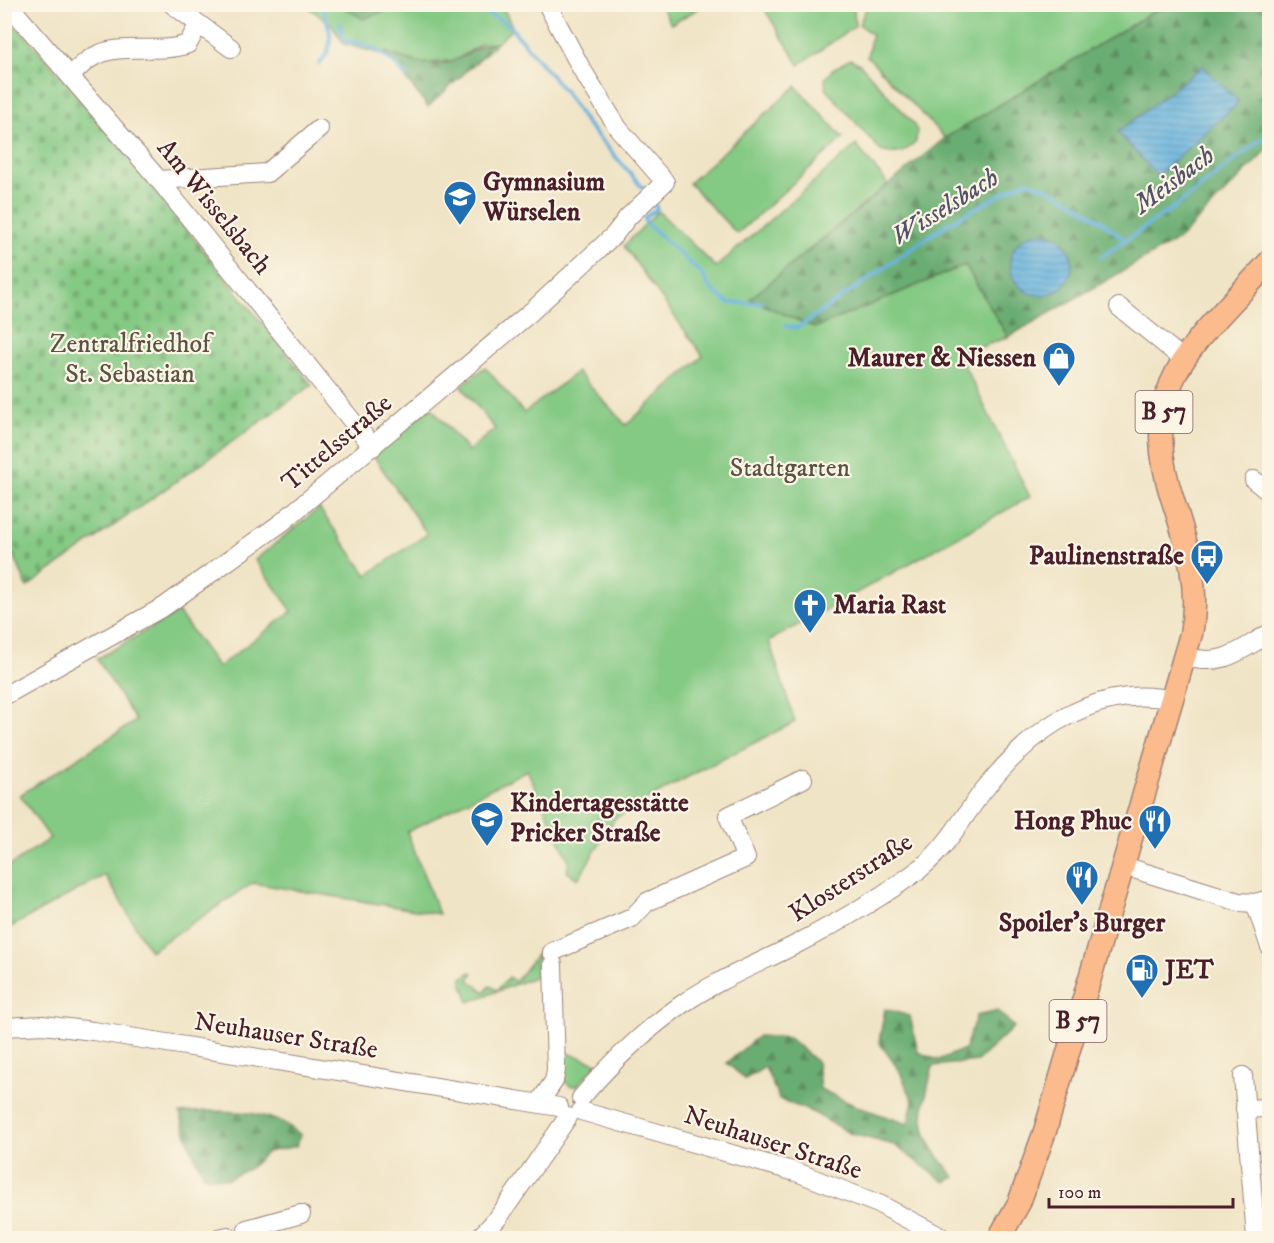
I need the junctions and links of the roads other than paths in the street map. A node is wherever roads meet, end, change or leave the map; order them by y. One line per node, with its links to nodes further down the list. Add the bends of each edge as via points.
1 (8, 4): 6 (street, Am Wisselsbach)
2 (172, 4): 4 (street)
3 (547, 4): 12 (street, Tittelsstraße, via 618,128 665,182 574,273)
4 (198, 24): 5 (street); 6 (street, via 188,44 176,48 110,50 93,57)
5 (231, 48)
6 (71, 75): 8 (street, Am Wisselsbach)
7 (320, 129): 8 (street, via 267,173)
8 (159, 180): 12 (street, Am Wisselsbach)
9 (1269, 261): 11 (main road, B 57)
10 (1119, 307): 11 (street)
11 (1183, 359): 16 (main road, B 57, via 1170,383 1161,456 1189,549 1194,590 1193,625)
12 (373, 447): 17 (street, Tittelsstraße, via 238,556 165,606)
13 (1254, 480): 14 (street)
14 (1269, 493)
15 (1269, 633): 16 (street, via 1220,660)
16 (1186, 657): 18 (main road, B 57)
17 (4, 696)
18 (1173, 700): 20 (main road, B 57); 25 (street, Klosterstraße, via 1129,695 1058,721 1037,734 983,791 942,848 921,867 863,906 681,1005)
19 (803, 779): 25 (street, via 728,816 746,858 647,902 632,918 552,958)
20 (1124, 866): 21 (street, via 1239,902); 32 (main road, B 57, via 1042,1142 1019,1203)
21 (1262, 901): 22 (street)
22 (1269, 947)
23 (4, 1027): 25 (street, Neuhauser Straße, via 43,1025 97,1032 539,1102)
24 (1243, 1076): 27 (street)
25 (568, 1102): 30 (street, Klosterstraße, via 498,1218); 31 (street, Neuhauser Straße, via 799,1173 881,1205)
26 (1265, 1108): 27 (street)
27 (1245, 1110): 33 (street)
28 (301, 1214): 29 (street)
29 (247, 1230)
30 (479, 1239)
31 (943, 1239)
32 (999, 1239)
33 (1256, 1239)

